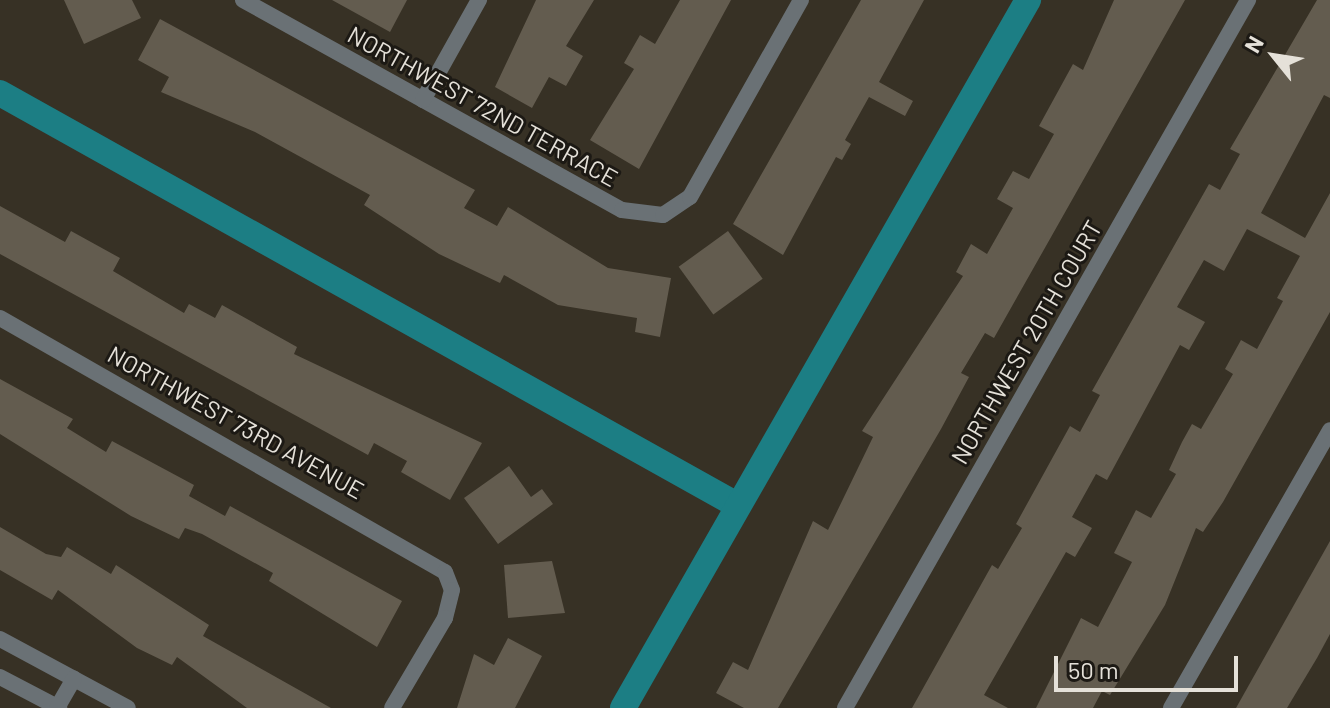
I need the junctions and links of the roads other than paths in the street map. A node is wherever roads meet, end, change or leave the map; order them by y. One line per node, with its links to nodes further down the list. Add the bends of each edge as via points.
1 (243, 0): 5 (street, NORTHWEST 72ND TERRACE)
2 (479, 0): 5 (street)
3 (801, 0): 5 (street, NORTHWEST 72ND TERRACE, via 690,197 663,215 622,210)
4 (1248, 0): 14 (street, NORTHWEST 20TH COURT)
5 (423, 100)
6 (0, 318): 13 (street, NORTHWEST 73RD AVENUE, via 445,572 452,590 445,618)
7 (1330, 430): 15 (street)
8 (0, 639): 10 (street)
9 (0, 677): 11 (street)
10 (74, 678): 11 (street); 12 (street)
11 (58, 708)
12 (128, 708)
13 (392, 708)
14 (845, 708)
15 (1171, 708)

